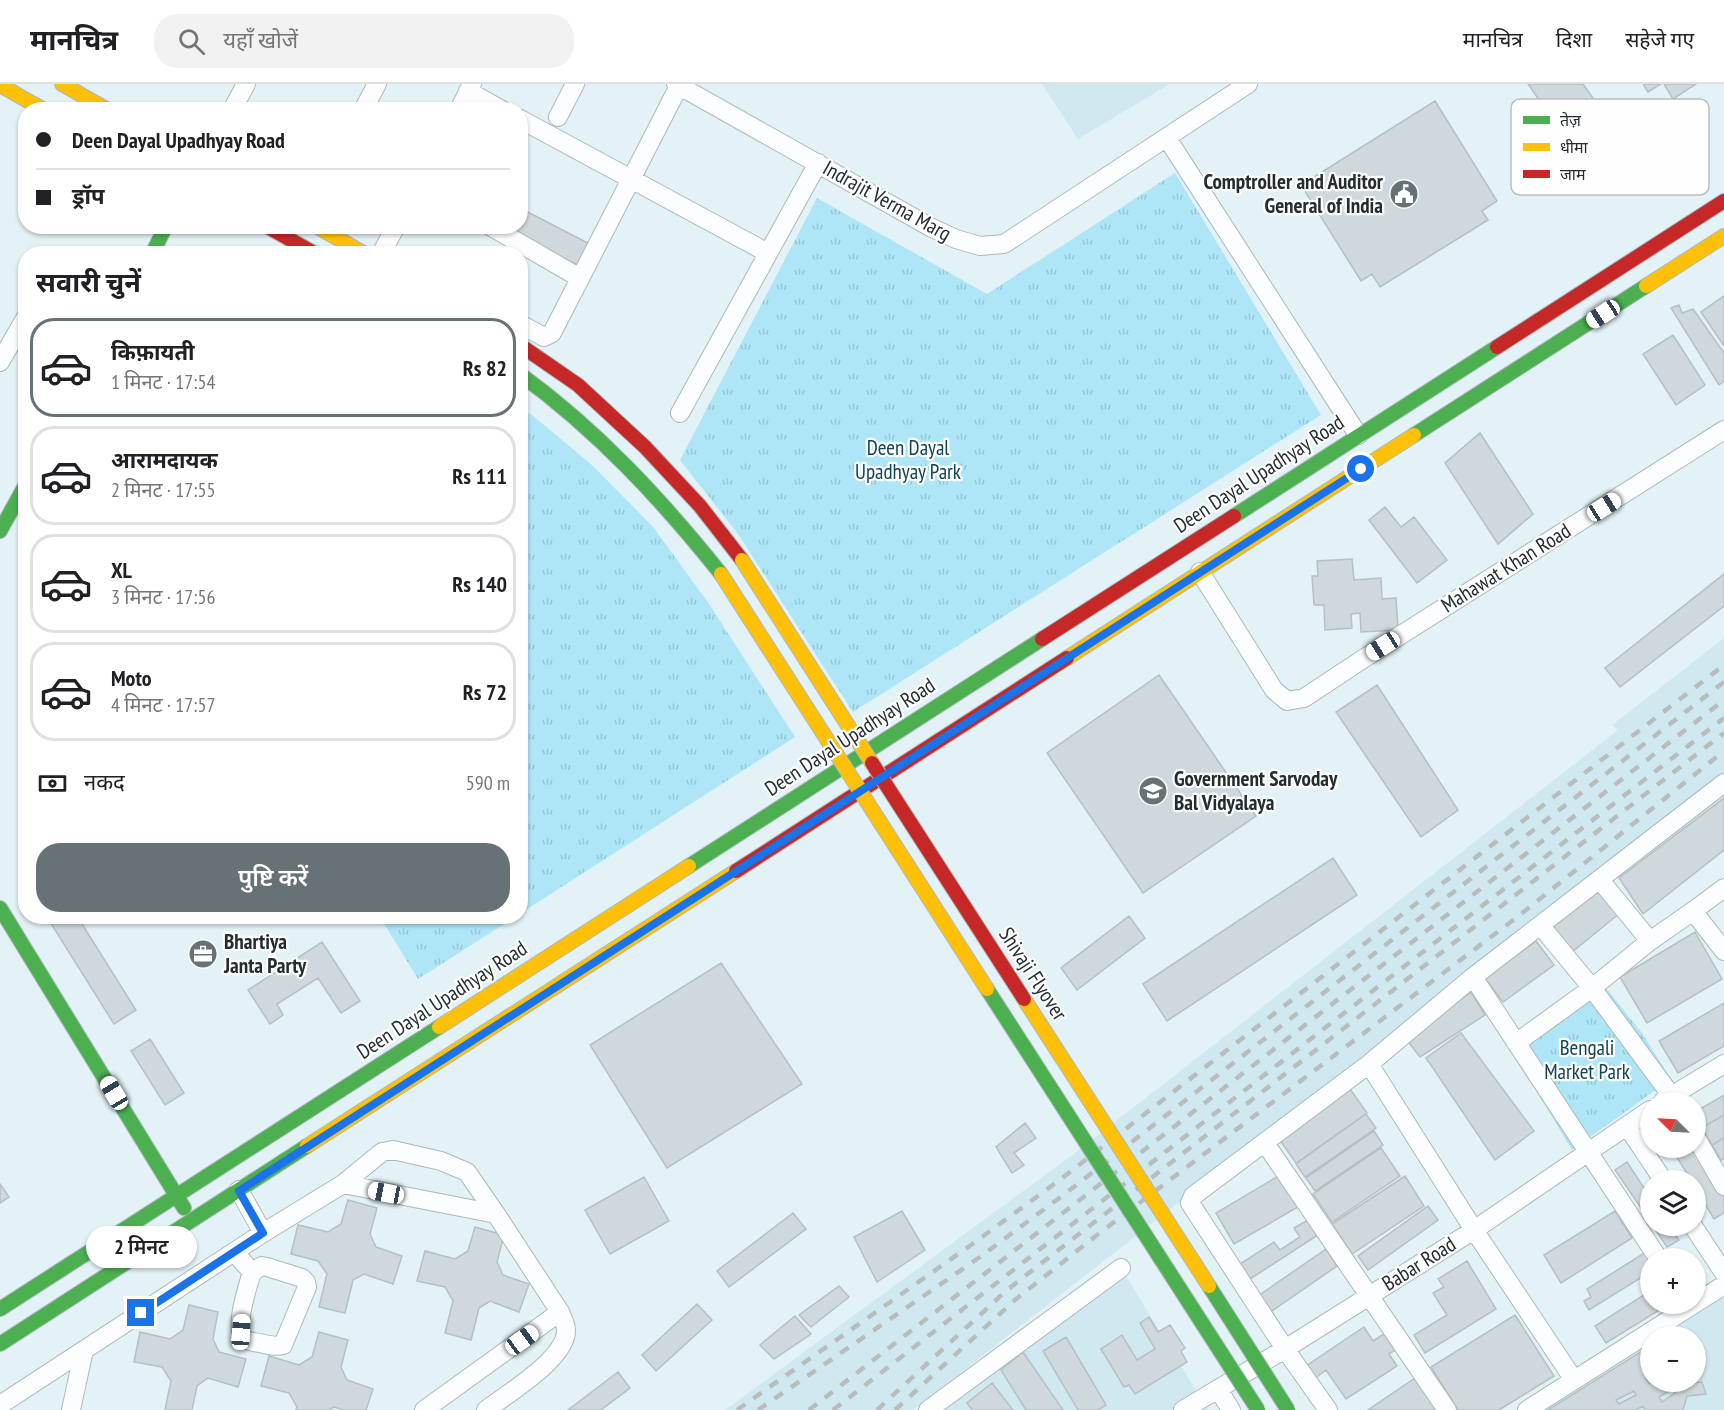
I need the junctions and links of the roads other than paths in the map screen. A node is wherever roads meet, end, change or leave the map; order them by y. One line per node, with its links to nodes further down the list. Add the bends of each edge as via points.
1 (62, 84): 10 (main road)
2 (246, 84): 11 (street)
3 (377, 84): 12 (street)
4 (575, 84): 15 (street)
5 (678, 84): 18 (street, Indrajit Verma Marg); 19 (street)
6 (1248, 84): 17 (street, Indrajit Verma Marg)
7 (0, 85): 9 (main road)
8 (470, 88): 13 (street); 14 (street)
9 (30, 102)
10 (94, 102)
11 (236, 102)
12 (367, 102)
13 (463, 102)
14 (490, 102)
15 (558, 117)
16 (528, 123): 19 (street)
17 (1167, 138): 18 (street, Indrajit Verma Marg, via 1004,244 980,246 932,228); 38 (street)
18 (818, 163): 29 (street)
19 (632, 178): 29 (street); 30 (street)
20 (1724, 201): 38 (main road, Deen Dayal Upadhyay Road)
21 (280, 234): 25 (main road)
22 (330, 234): 26 (main road)
23 (504, 234): 27 (street)
24 (1724, 237): 41 (main road)
25 (302, 246)
26 (351, 246)
27 (525, 246)
28 (528, 248): 30 (street)
29 (768, 253): 36 (street)
30 (580, 278): 31 (street, via 548,336)
31 (528, 329)
32 (18, 331): 34 (street)
33 (528, 351): 96 (main road, Shivaji Flyover, bridge, via 578,385 645,447 700,506 742,560)
34 (0, 362)
35 (528, 379): 95 (main road, bridge, via 557,399 624,461 679,519 721,574)
36 (680, 413)
37 (1724, 430): 41 (street, Mahawat Khan Road, via 1304,698 1287,701 1274,690)
38 (1358, 435): 66 (main road, Deen Dayal Upadhyay Road)
39 (18, 498): 40 (main road)
40 (0, 531)
41 (1200, 573): 65 (main road)
42 (1724, 783): 43 (street)
43 (1600, 880): 47 (street); 48 (street)
44 (1724, 888): 46 (street)
45 (0, 908): 66 (main road)
46 (1693, 910): 48 (street); 49 (street)
47 (1540, 925): 50 (street); 51 (street)
48 (1650, 941): 51 (street)
49 (1724, 951)
50 (1473, 977): 52 (street); 53 (street)
51 (1592, 988): 52 (street); 55 (street)
52 (1516, 1043): 60 (street)
53 (1369, 1064): 59 (street); 69 (street)
54 (1724, 1064): 56 (street)
55 (1664, 1092)
56 (1682, 1092)
57 (1640, 1117): 58 (street, Babar Road)
58 (1627, 1126): 60 (street, Babar Road); 62 (street)
59 (1264, 1143): 79 (street); 84 (street, via 1193,1196 1190,1203)
60 (1588, 1152): 69 (street, Babar Road); 72 (street)
61 (1706, 1155): 64 (street)
62 (1656, 1170)
63 (343, 1184): 67 (street); 67 (street, via 382,1152 393,1150 441,1161 467,1172); 70 (street)
64 (1724, 1186)
65 (239, 1191): 68 (main road); 70 (street)
66 (176, 1196): 68 (main road); 80 (main road, Deen Dayal Upadhyay Road)
67 (496, 1214): 81 (street)
68 (193, 1221): 83 (main road)
69 (1474, 1230): 79 (street, Babar Road); 86 (street)
70 (263, 1233): 73 (street)
71 (1700, 1236): 76 (street)
72 (1651, 1248)
73 (234, 1252): 75 (street); 85 (street)
74 (1121, 1268): 92 (street)
75 (252, 1272): 75 (street, via 242,1306 241,1332 248,1341 283,1345 306,1282 262,1266)
76 (1724, 1273)
77 (1724, 1285): 78 (street)
78 (1706, 1295)
79 (1368, 1296): 84 (street, Babar Road); 98 (street)
80 (0, 1309)
81 (561, 1312): 90 (street); 91 (street, via 566,1330 562,1346 552,1360)
82 (1674, 1314): 86 (street)
83 (0, 1344)
84 (1285, 1349): 87 (street, Babar Road); 97 (street)
85 (84, 1350): 88 (street); 89 (street)
86 (1574, 1380): 99 (street)
87 (1218, 1389): 93 (street, Babar Road); 94 (street)
88 (0, 1405)
89 (71, 1410)
90 (424, 1410)
91 (486, 1410)
92 (928, 1410)
93 (1183, 1410)
94 (1231, 1410)
95 (1258, 1410)
96 (1288, 1410)
97 (1328, 1410)
98 (1447, 1410)
99 (1527, 1410)

